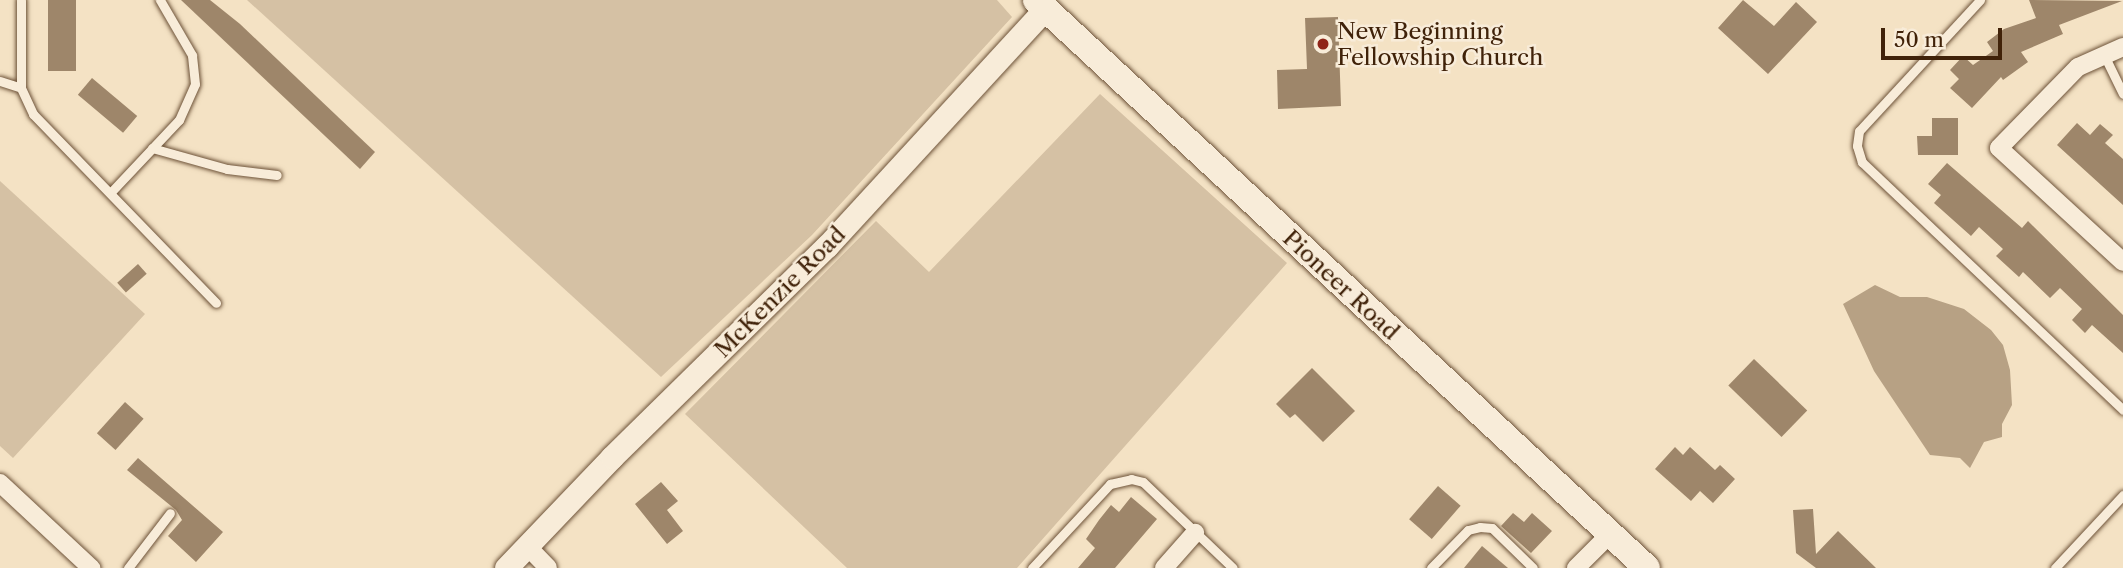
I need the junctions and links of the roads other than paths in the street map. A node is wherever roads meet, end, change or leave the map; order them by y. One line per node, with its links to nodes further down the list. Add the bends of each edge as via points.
1 (21, 0): 8 (lane)
2 (160, 0): 10 (lane, via 192,55 195,84 178,120)
3 (1980, 0): 15 (lane, via 1859,131 1862,162)
4 (1047, 2): 20 (main road, Pioneer Road); 21 (street, McKenzie Road, via 827,246)
5 (2123, 47): 6 (street)
6 (2104, 55): 9 (lane); 13 (street, via 2078,67 1998,148)
7 (0, 81): 8 (lane)
8 (20, 88): 12 (lane, via 33,114)
9 (2123, 94)
10 (152, 148): 11 (lane, via 227,169); 12 (lane)
11 (277, 175)
12 (112, 191): 14 (lane)
13 (2123, 262)
14 (216, 303)
15 (2123, 410)
16 (0, 483): 22 (street)
17 (2123, 495): 33 (lane)
18 (170, 513): 23 (lane)
19 (1195, 533): 26 (lane, via 1143,482 1131,479 1110,484); 27 (street); 28 (lane)
20 (1610, 534): 31 (street); 32 (main road, Pioneer Road)
21 (527, 546): 24 (street, McKenzie Road); 25 (street)
22 (91, 568)
23 (128, 568)
24 (506, 568)
25 (548, 568)
26 (1032, 568)
27 (1164, 568)
28 (1233, 568)
29 (1431, 568): 30 (lane, via 1468,530 1480,527 1492,528)
30 (1533, 568)
31 (1576, 568)
32 (1647, 568)
33 (2055, 568)

